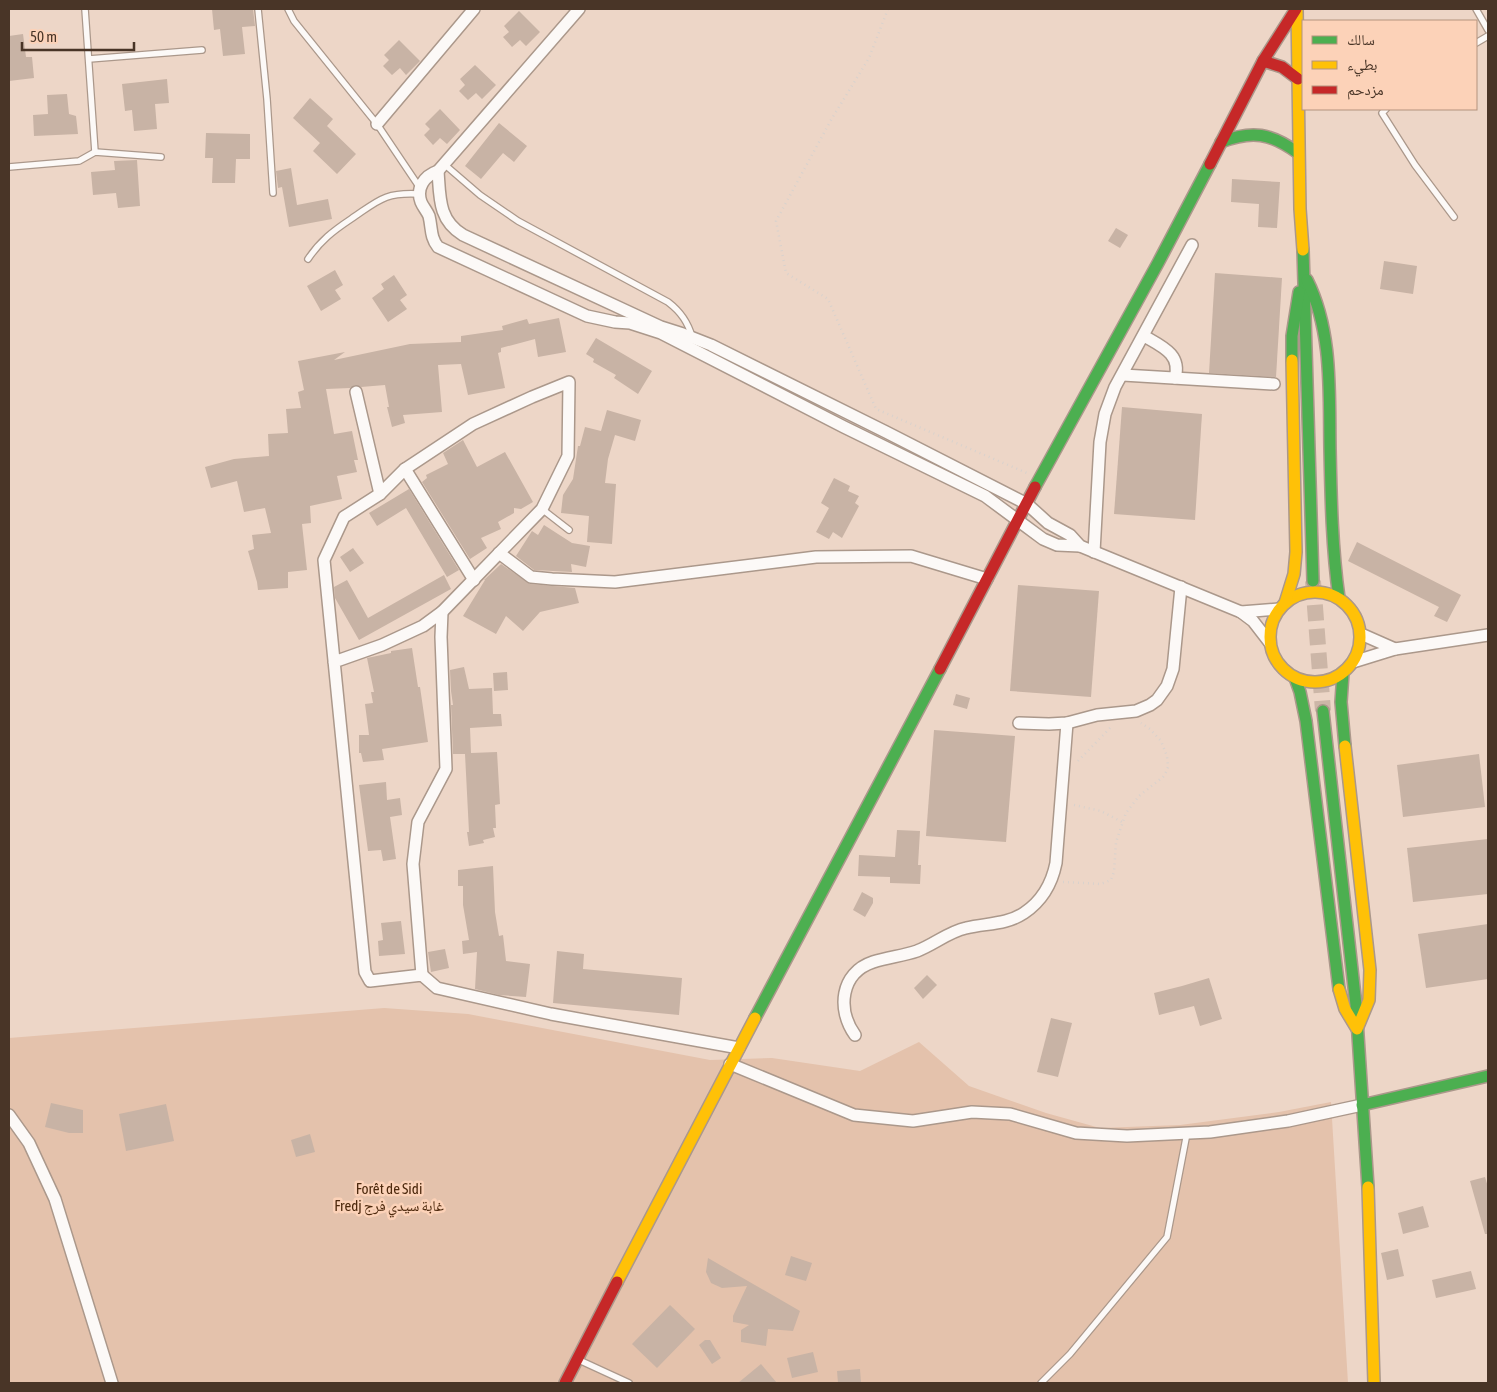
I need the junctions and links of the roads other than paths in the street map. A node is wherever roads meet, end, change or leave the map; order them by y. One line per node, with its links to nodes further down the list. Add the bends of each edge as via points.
1 (86, 9): 12 (lane)
2 (258, 9): 24 (lane)
3 (288, 9): 16 (lane, via 294,22)
4 (474, 9): 16 (street)
5 (579, 9): 22 (street)
6 (1296, 9): 13 (main road); 14 (main road)
7 (1476, 9): 8 (lane)
8 (1488, 30)
9 (1488, 36): 10 (lane)
10 (1477, 42)
11 (202, 50): 12 (lane)
12 (89, 59): 18 (lane)
13 (1263, 61): 14 (main road, via 1282,66); 17 (main road)
14 (1298, 79): 19 (main road)
15 (1385, 110): 25 (lane, via 1382,113 1415,165)
16 (377, 124): 23 (lane)
17 (1221, 142): 19 (main road, via 1244,134 1262,135 1279,140); 41 (main road)
18 (95, 152): 20 (lane); 21 (lane, via 79,161)
19 (1298, 153): 28 (main road)
20 (161, 157)
21 (9, 167)
22 (441, 168): 23 (street, via 427,177); 30 (lane, via 518,221 668,302 683,315); 30 (street, via 442,210 456,231 656,325)
23 (420, 191): 27 (lane, via 372,203 328,235); 36 (street, via 438,247 588,316 630,323 661,333)
24 (272, 193)
25 (1454, 217)
26 (1192, 245): 29 (street)
27 (308, 260)
28 (1305, 276): 50 (main road); 52 (main road, via 1318,302 1324,326 1334,558); 53 (main road, via 1297,299 1293,330 1296,558 1294,574)
29 (1144, 336): 31 (street); 32 (street, via 1171,353 1177,367)
30 (692, 337): 35 (street)
31 (1123, 375): 32 (street); 46 (street, via 1110,400 1102,428)
32 (1175, 378): 33 (street)
33 (1274, 384)
34 (356, 392): 40 (street)
35 (852, 415): 36 (street); 37 (street)
36 (844, 427): 38 (street)
37 (886, 432): 38 (street); 41 (street)
38 (879, 445): 43 (street, via 985,496)
39 (406, 469): 40 (street); 42 (street, via 473,424 569,382 568,456); 49 (street)
40 (380, 494): 60 (street, via 344,517 324,560)
41 (1027, 504): 43 (main road); 45 (street)
42 (542, 509): 44 (lane); 47 (street)
43 (1018, 521): 45 (street, via 1050,543); 48 (main road)
44 (568, 530)
45 (1080, 546): 46 (street)
46 (1094, 552): 51 (street)
47 (499, 553): 48 (street, via 532,577 561,580 615,582 816,556 911,556); 49 (street)
48 (987, 579): 70 (main road)
49 (474, 580): 54 (street)
50 (1312, 581)
51 (1181, 587): 55 (street); 66 (street, via 1173,669 1157,700 1136,711 1097,715)
52 (1339, 598): 53 (main road, via 1326,592 1311,591 1297,595); 56 (main road, via 1358,620)
53 (1282, 606): 55 (street, via 1261,612); 58 (main road, via 1271,628)
54 (442, 612): 60 (street, via 423,626); 67 (street, via 446,770 418,822 413,864)
55 (1241, 612): 58 (street, via 1253,621)
56 (1361, 634): 59 (street); 61 (main road)
57 (1488, 635): 59 (street)
58 (1270, 643): 63 (main road, via 1283,669)
59 (1395, 650): 61 (street)
60 (334, 662): 67 (street, via 364,972 370,981)
61 (1353, 662): 62 (main road)
62 (1343, 673): 63 (main road, via 1320,682); 68 (main road, via 1341,717 1370,970 1369,1000)
63 (1295, 678): 68 (main road, via 1306,721 1338,987 1345,1010)
64 (1323, 712): 68 (main road)
65 (1019, 723): 66 (street)
66 (1067, 723): 69 (street, via 1056,863 1049,887 1031,909 1015,918 957,930 919,950 873,962 858,971 848,984 844,1001 846,1019)
67 (422, 975): 70 (street, via 437,988 513,1006)
68 (1358, 1029): 73 (main road)
69 (855, 1035)
70 (739, 1048): 71 (main road)
71 (730, 1064): 75 (street, via 854,1115 913,1121 972,1112 1010,1114 1076,1133 1127,1136); 76 (main road)
72 (1488, 1076): 73 (main road)
73 (1362, 1105): 75 (street, via 1288,1120 1210,1132); 81 (main road, via 1369,1208)
74 (9, 1115): 77 (street, via 29,1144 55,1199)
75 (1187, 1132): 80 (lane, via 1167,1237 1070,1354)
76 (577, 1359): 78 (main road); 79 (lane)
77 (112, 1383)
78 (564, 1383)
79 (629, 1383)
80 (1041, 1383)
81 (1374, 1383)

